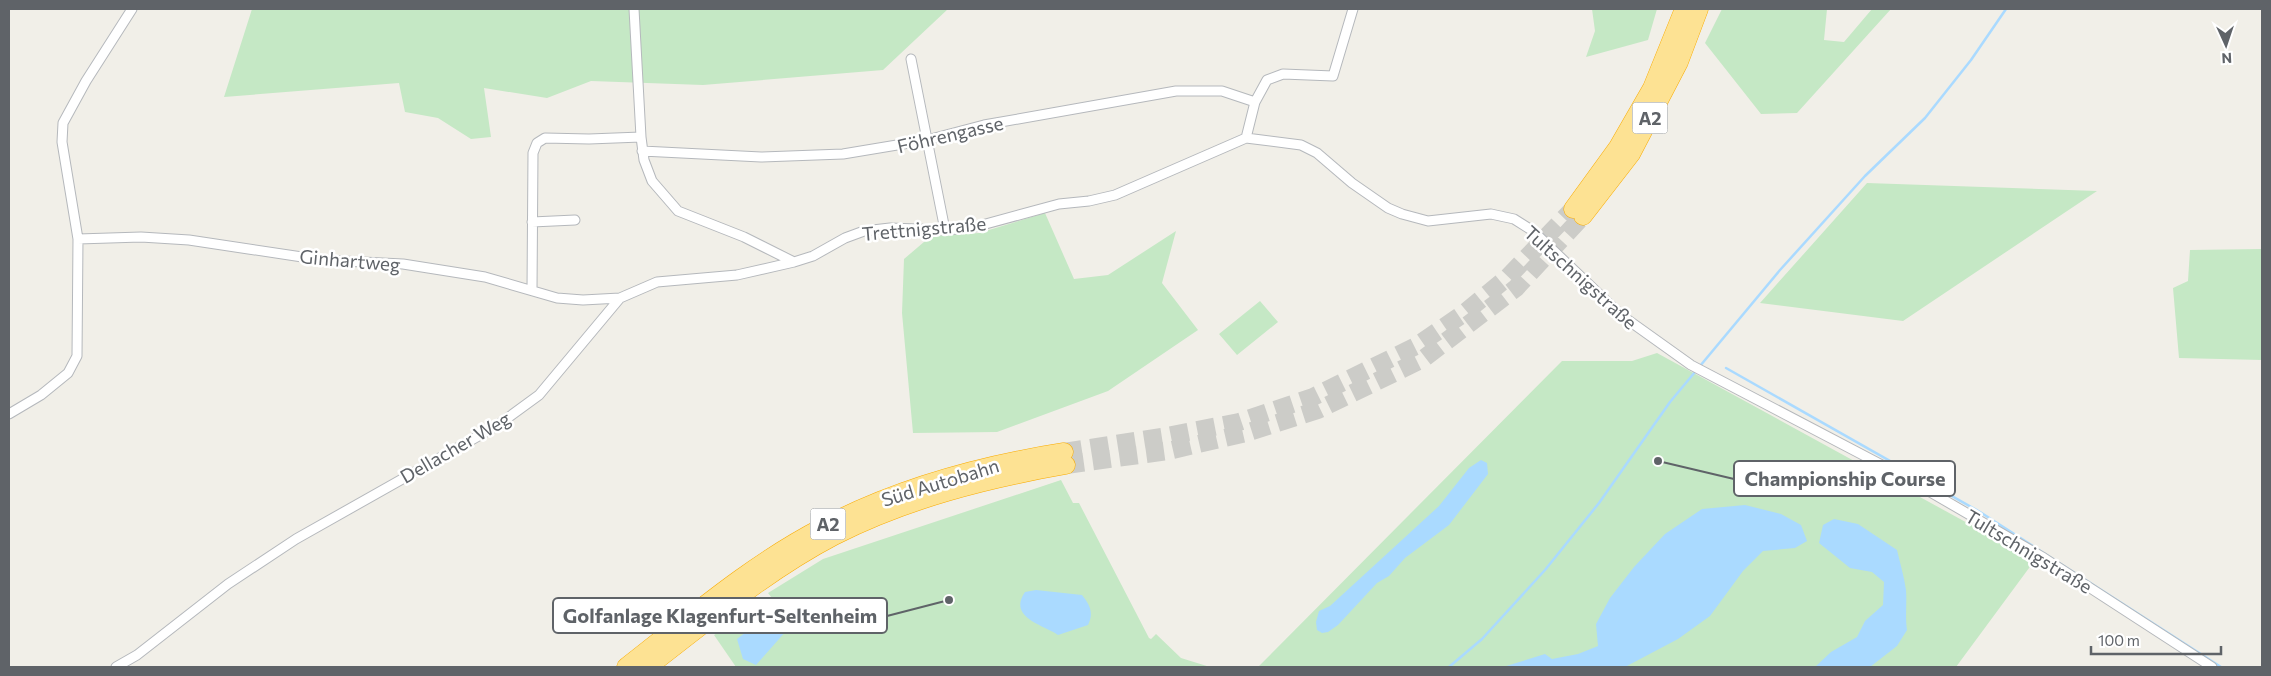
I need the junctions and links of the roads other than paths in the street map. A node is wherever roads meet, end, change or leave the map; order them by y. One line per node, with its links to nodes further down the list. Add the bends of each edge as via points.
1 (132, 9): 15 (street, via 63,123 62,142)
2 (634, 9): 8 (street)
3 (1353, 9): 7 (street, via 1333,76 1283,74 1267,80)
4 (1684, 9): 5 (highway, A2, via 1652,88 1578,213 1631,154 1679,62)
5 (1699, 9)
6 (911, 59): 10 (street)
7 (1254, 102): 9 (street); 10 (street, Föhrengasse, via 1222,91 1176,91 984,125)
8 (641, 136): 11 (street); 13 (street, via 545,138 537,143 533,153)
9 (1246, 138): 14 (street, Trettnigstraße, via 1115,195 1059,204 982,226); 23 (street, Tultschnigstraße, via 1301,145 1317,153 1352,184 1402,214 1428,221 1491,214 1514,219 1533,231 1621,315 1691,365 1901,475 2036,553)
10 (926, 140): 11 (street, Föhrengasse, via 822,156 730,157); 14 (street)
11 (642, 151): 16 (street, via 652,181 678,211 744,237)
12 (574, 220): 13 (street)
13 (532, 222): 17 (street)
14 (945, 230): 16 (street, Trettnigstraße, via 890,228 864,231)
15 (78, 239): 17 (street, Ginhartweg, via 141,237 189,240 322,260 403,264 485,276); 19 (street, via 77,356 68,373)
16 (794, 262): 18 (street, Dellacher Weg, via 737,275 657,282)
17 (532, 290): 18 (street, Ginhartweg, via 574,299)
18 (620, 298): 20 (street, Dellacher Weg, via 539,394 498,425 296,539 228,584 137,656)
19 (9, 414)
20 (116, 667)
21 (626, 667): 22 (highway, Süd Autobahn / A2, via 772,557 822,527 925,483 1007,462 1065,459 934,495 834,536 782,567)
22 (648, 667)
23 (2212, 667)

